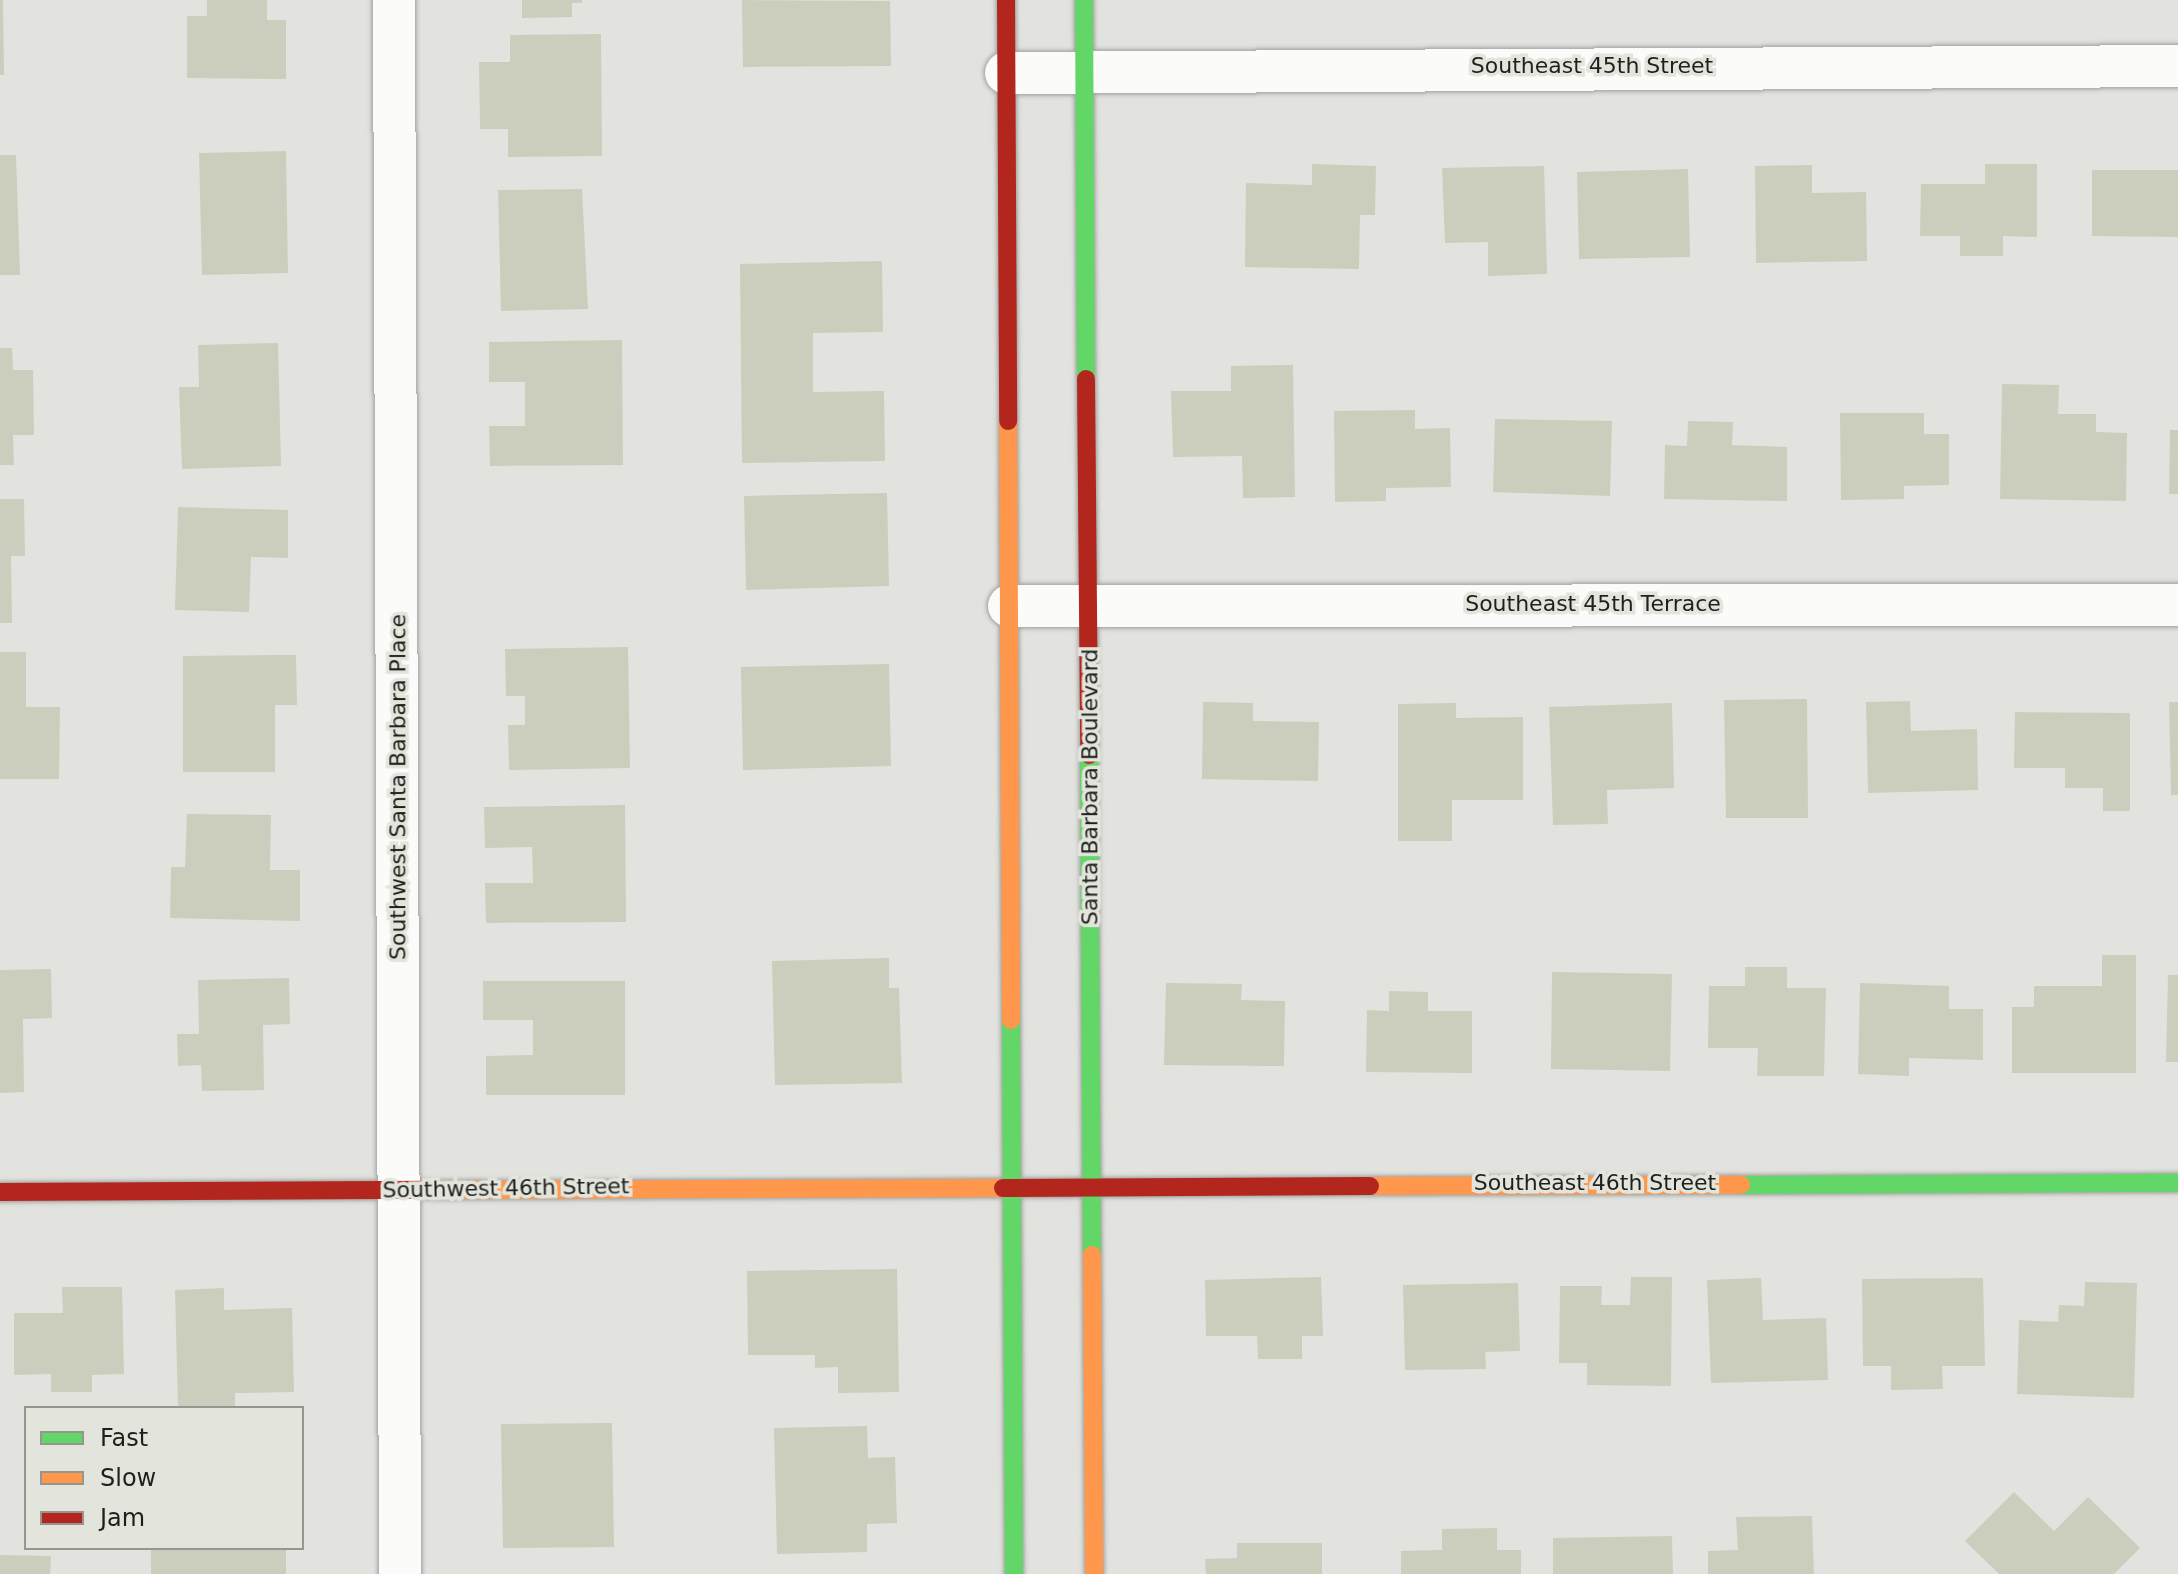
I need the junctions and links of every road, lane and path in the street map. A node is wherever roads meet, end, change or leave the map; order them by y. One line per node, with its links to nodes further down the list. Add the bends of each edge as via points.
1 (394, 0): 13 (street, Southwest Santa Barbara Place)
2 (1006, 0): 6 (main road)
3 (1084, 0): 5 (main road, Santa Barbara Boulevard)
4 (2178, 66): 5 (street, Southeast 45th Street)
5 (1085, 70): 6 (street, Southeast 45th Street); 9 (main road, Santa Barbara Boulevard)
6 (1006, 73): 8 (main road)
7 (2178, 605): 9 (street, Southeast 45th Terrace)
8 (1009, 606): 9 (street, Southeast 45th Terrace); 10 (main road)
9 (1089, 607): 12 (main road, Santa Barbara Boulevard)
10 (1012, 1183): 12 (main road, Southeast 46th Street); 13 (main road, Southwest 46th Street); 16 (main road)
11 (2178, 1183): 12 (main road, Southeast 46th Street)
12 (1092, 1184): 17 (main road, Santa Barbara Boulevard)
13 (401, 1189): 14 (main road, Southwest 46th Street); 15 (street, Southwest Santa Barbara Place)
14 (0, 1192)
15 (400, 1574)
16 (1014, 1574)
17 (1094, 1574)

